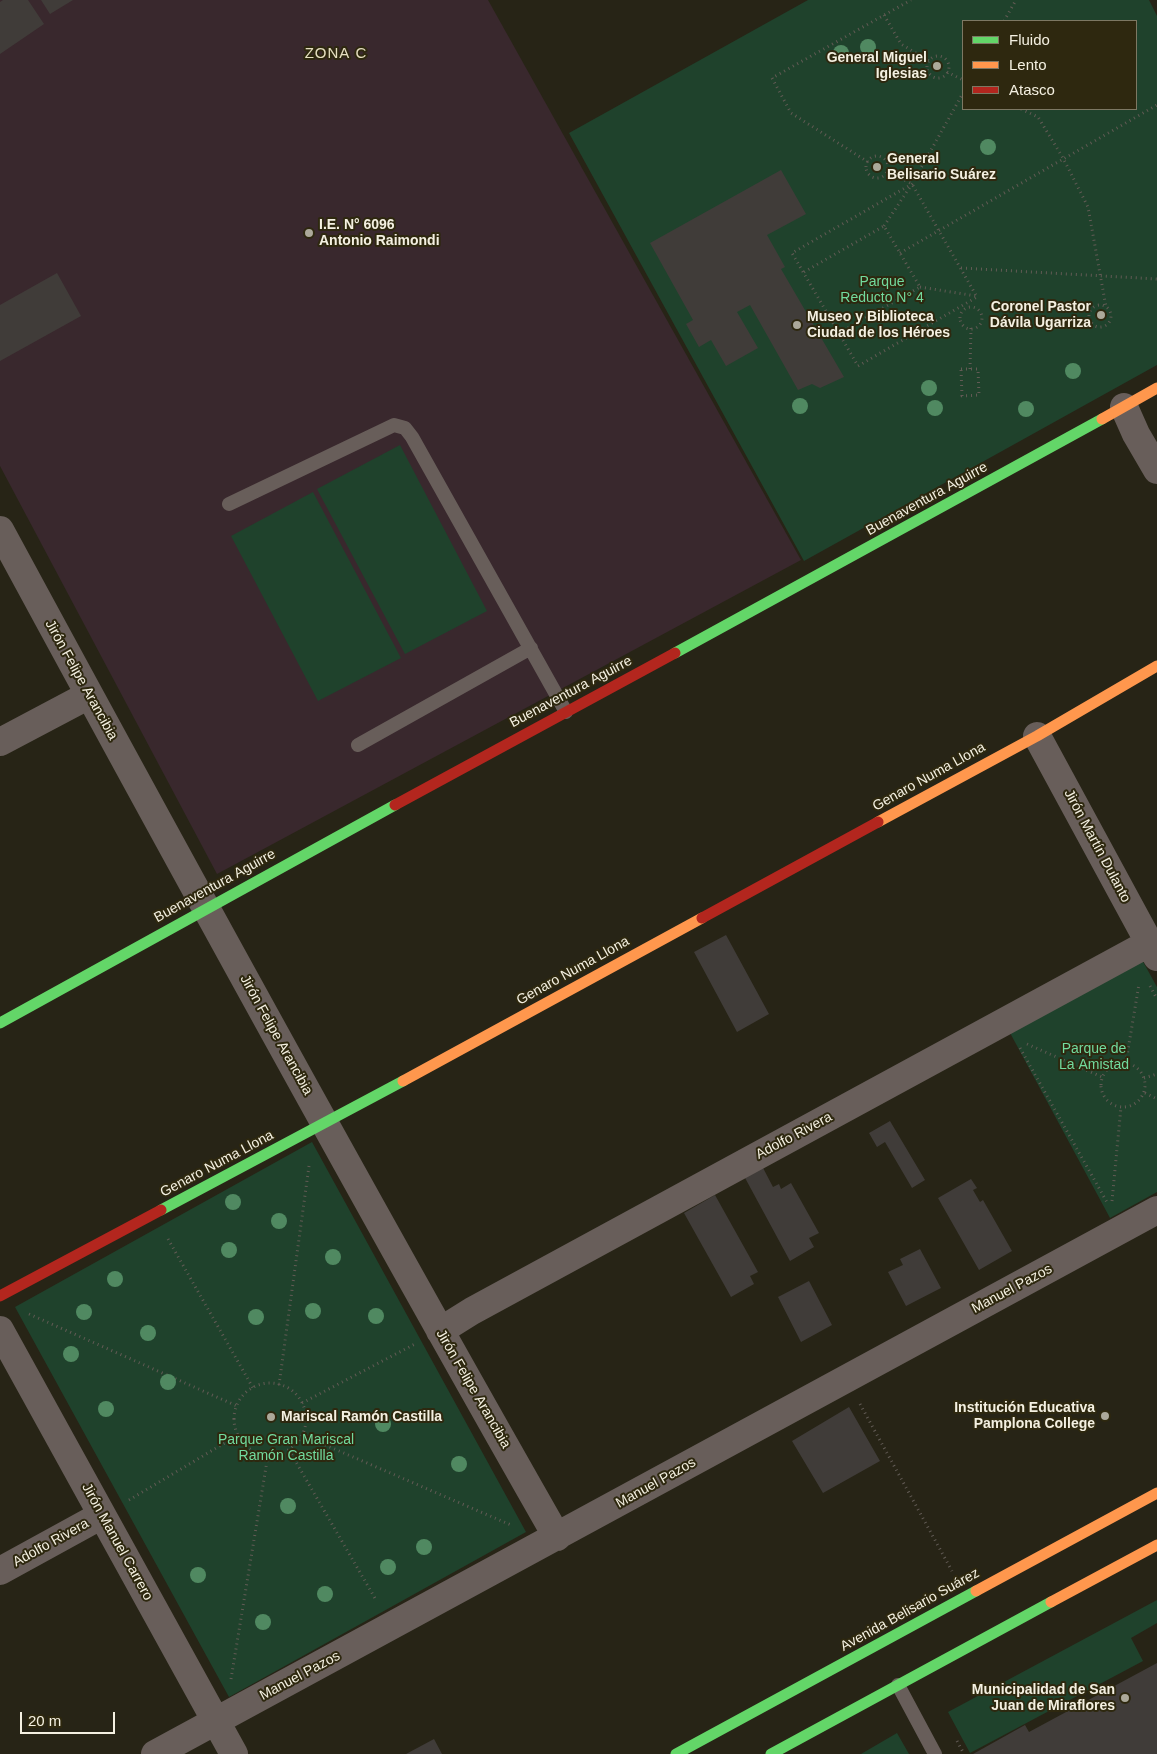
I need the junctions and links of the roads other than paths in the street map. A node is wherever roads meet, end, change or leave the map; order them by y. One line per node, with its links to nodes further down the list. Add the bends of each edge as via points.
1 (1157, 388): 2 (street, Buenaventura Aguirre)
2 (1124, 407): 3 (street); 9 (street, Buenaventura Aguirre)
3 (1157, 470)
4 (228, 504): 6 (lane, via 394,425 405,428)
5 (0, 530): 8 (street, Jirón Felipe Arancibia)
6 (531, 648): 9 (lane); 12 (lane)
7 (1157, 666): 10 (street, Genaro Numa Llona)
8 (89, 695): 11 (street); 13 (street, Jirón Felipe Arancibia)
9 (566, 712): 13 (street, Buenaventura Aguirre)
10 (1037, 736): 14 (street, Jirón Martín Dulanto); 16 (street, Genaro Numa Llona)
11 (0, 742)
12 (358, 745)
13 (205, 908): 15 (street, Buenaventura Aguirre); 16 (street, Jirón Felipe Arancibia)
14 (1149, 956): 20 (street, Adolfo Rivera, via 472,1310)
15 (0, 1023)
16 (324, 1123): 18 (street, Genaro Numa Llona); 20 (street, Jirón Felipe Arancibia)
17 (1157, 1210): 23 (street, Manuel Pazos)
18 (0, 1296)
19 (0, 1330): 22 (street, Jirón Manuel Carrero)
20 (440, 1331): 23 (street, Jirón Felipe Arancibia)
21 (1157, 1493): 30 (street, Avenida Belisario Suárez)
22 (102, 1515): 25 (street, Adolfo Rivera); 27 (street, Jirón Manuel Carrero)
23 (557, 1537): 27 (street, Manuel Pazos)
24 (1157, 1545): 26 (street)
25 (0, 1570)
26 (898, 1685): 31 (street); 32 (lane)
27 (216, 1721): 28 (street, Manuel Pazos); 29 (street, Jirón Manuel Carrero)
28 (155, 1754)
29 (234, 1754)
30 (676, 1754)
31 (771, 1754)
32 (935, 1754)

